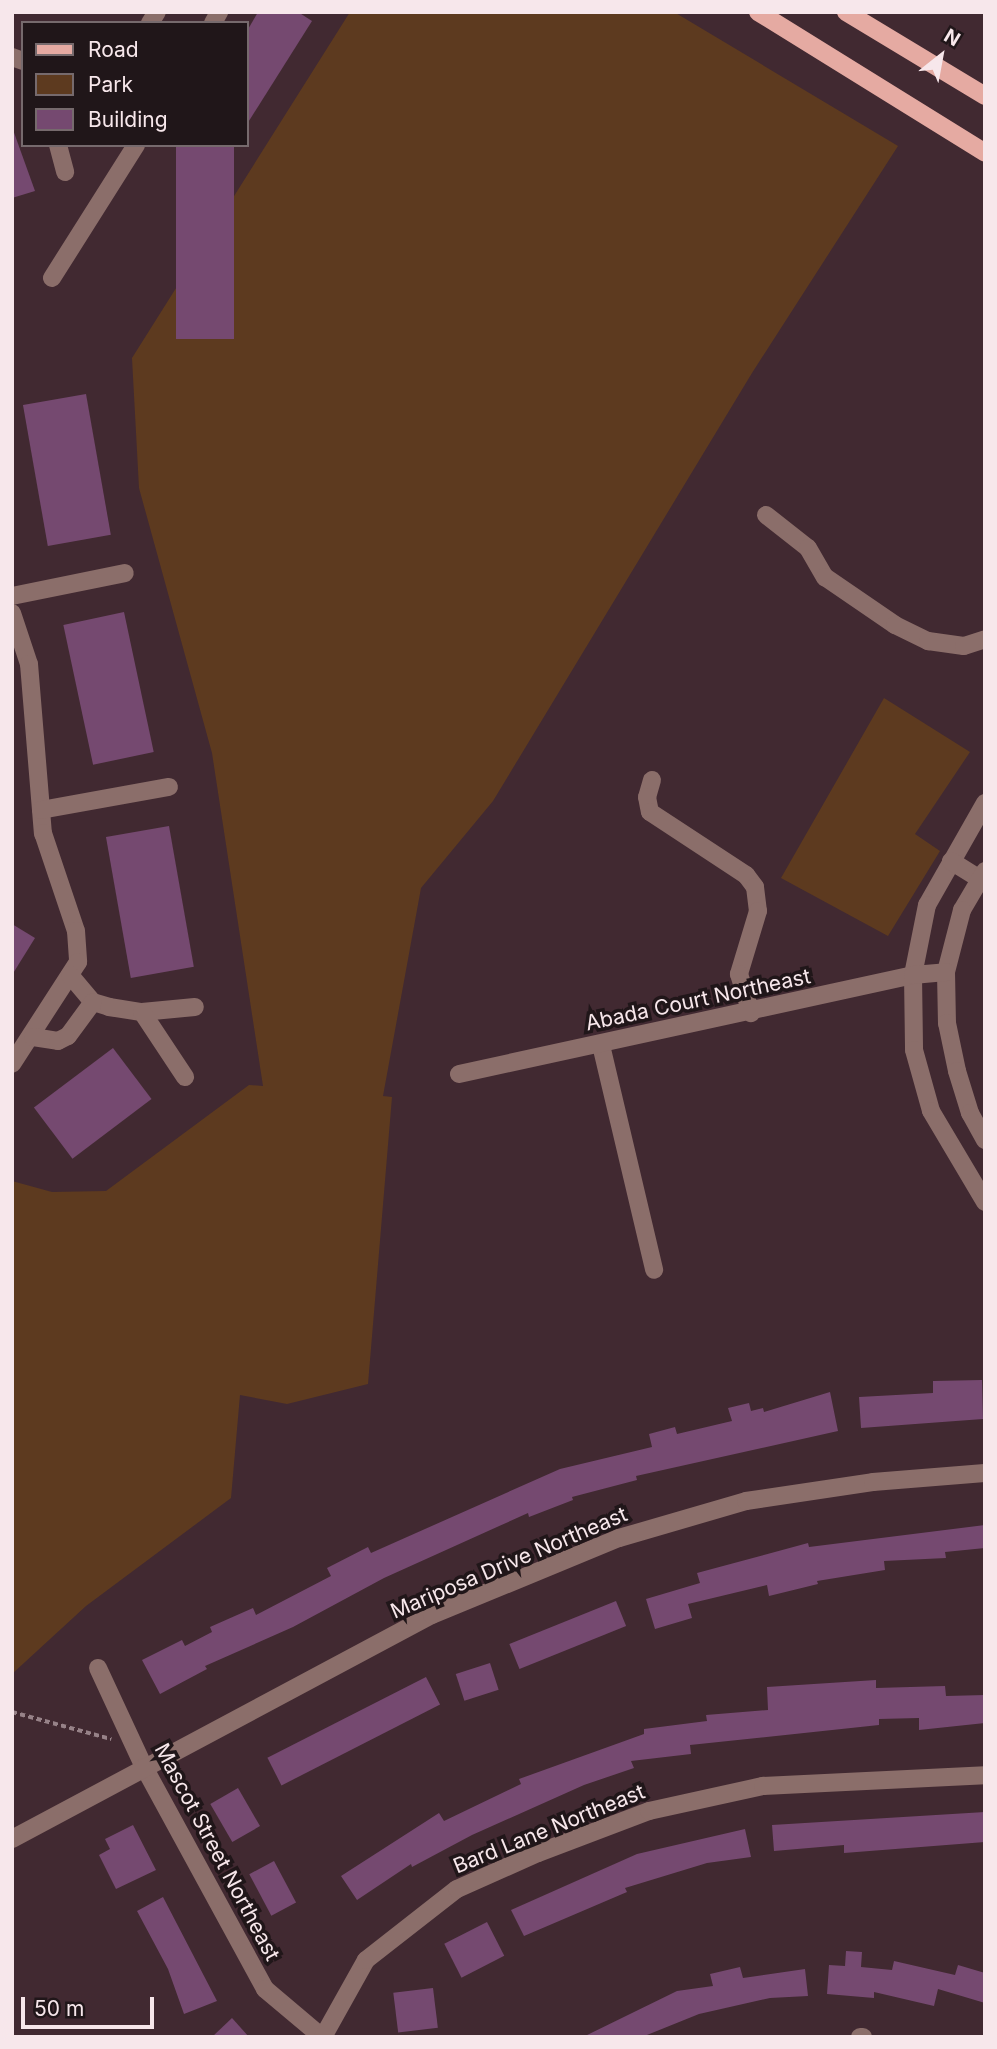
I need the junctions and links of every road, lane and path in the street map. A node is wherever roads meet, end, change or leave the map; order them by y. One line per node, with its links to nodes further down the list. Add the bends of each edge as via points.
1 (758, 12): 6 (main road)
2 (846, 12): 3 (main road)
3 (984, 95)
4 (59, 147): 7 (street)
5 (135, 147): 8 (street)
6 (985, 153)
7 (65, 172)
8 (52, 278)
9 (766, 515): 13 (street, via 808,548 825,577 895,625 928,641 964,646)
10 (125, 573): 11 (street)
11 (12, 596)
12 (12, 613): 17 (street, via 29,664)
13 (985, 639)
14 (652, 780): 26 (street, via 647,797 650,812 746,875 755,887 758,911 739,974)
15 (169, 787): 17 (street)
16 (985, 803): 18 (street)
17 (41, 810): 21 (street, via 43,833 76,931 78,962)
18 (951, 861): 19 (street); 22 (street, via 927,905)
19 (983, 877): 20 (street, via 962,910)
20 (946, 972): 22 (street, Abada Court Northeast); 32 (street, via 947,1023 957,1071)
21 (70, 975): 23 (street); 27 (street)
22 (914, 975): 26 (street, Abada Court Northeast); 33 (street, via 914,1050 931,1111)
23 (93, 1002): 25 (street); 27 (street, via 68,1036 58,1041)
24 (195, 1007): 25 (street)
25 (142, 1012): 31 (street)
26 (751, 1013): 28 (street, Abada Court Northeast)
27 (33, 1037): 29 (street)
28 (601, 1045): 30 (street, Abada Court Northeast); 34 (street)
29 (12, 1064)
30 (459, 1074)
31 (185, 1077)
32 (985, 1140)
33 (985, 1202)
34 (653, 1270)
35 (985, 1473): 39 (street, Mariposa Drive Northeast, via 873,1482 746,1501 619,1538 432,1615)
36 (98, 1668): 39 (street, Mascot Street Northeast)
37 (12, 1712): 38 (path, via 105,1734)
38 (115, 1742)
39 (144, 1767): 41 (street, Mariposa Drive Northeast); 42 (street, Mascot Street Northeast, via 265,1989)
40 (985, 1775): 42 (street, Bard Lane Northeast, via 763,1786 649,1811 538,1853 457,1889 366,1960)
41 (12, 1839)
42 (323, 2037)

